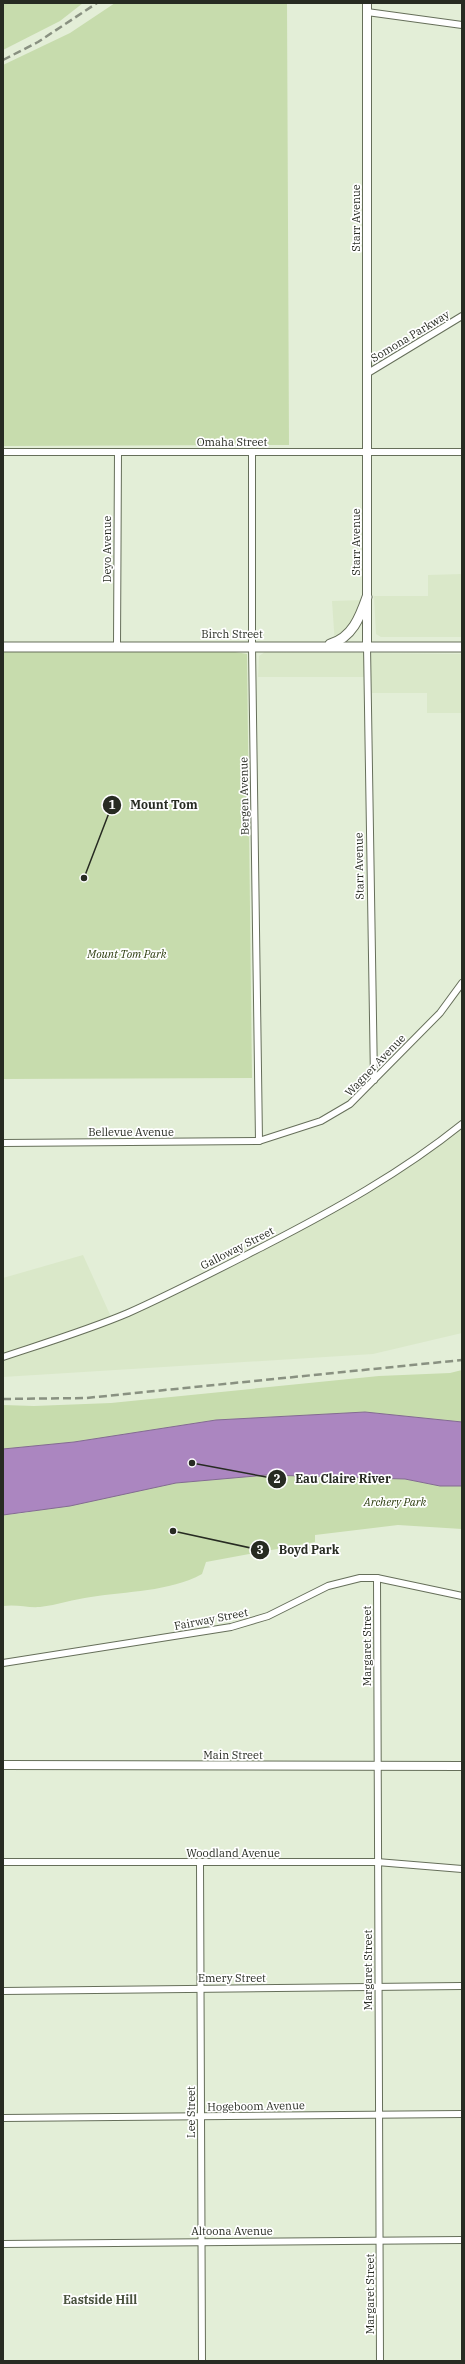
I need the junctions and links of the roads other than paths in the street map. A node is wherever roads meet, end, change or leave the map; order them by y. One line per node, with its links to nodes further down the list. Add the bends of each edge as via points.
1 (367, 7): 2 (street); 4 (street, Starr Avenue)
2 (462, 25)
3 (462, 316): 4 (street, Somona Parkway)
4 (368, 374): 9 (street, Starr Avenue)
5 (3, 452): 6 (street, Omaha Street)
6 (118, 452): 7 (street, Omaha Street); 11 (street, Deyo Avenue)
7 (252, 452): 9 (street, Omaha Street); 12 (street, Bergen Avenue)
8 (462, 452): 9 (street, Omaha Street)
9 (368, 453): 10 (street, Starr Avenue)
10 (367, 597): 13 (main road, via 353,629 341,640); 14 (street, Starr Avenue)
11 (117, 646): 12 (main road, Birch Street); 15 (main road, Birch Street)
12 (252, 646): 13 (main road, Birch Street); 20 (street, Bergen Avenue)
13 (325, 646): 14 (main road, Birch Street)
14 (367, 646): 16 (main road, Birch Street); 18 (street, Starr Avenue)
15 (3, 647)
16 (462, 647)
17 (462, 983): 18 (street, Wagner Avenue, via 440,1013)
18 (374, 1080): 20 (street, Wagner Avenue, via 350,1104 321,1121)
19 (462, 1124): 22 (street, Galloway Street, via 427,1152 382,1182 185,1286 95,1326)
20 (259, 1141): 21 (street, Bellevue Avenue)
21 (3, 1143)
22 (3, 1357)
23 (377, 1578): 24 (street, Fairway Street); 25 (street, Fairway Street, via 344,1580 268,1616 231,1627); 28 (street, Margaret Street)
24 (462, 1596)
25 (3, 1663)
26 (3, 1765): 28 (street, Main Street)
27 (462, 1766): 28 (street, Main Street)
28 (376, 1767): 30 (street, Margaret Street)
29 (3, 1862): 31 (street, Woodland Avenue)
30 (377, 1862): 31 (street, Woodland Avenue); 32 (street, Woodland Avenue); 35 (street, Margaret Street)
31 (200, 1863): 34 (street, Lee Street)
32 (462, 1869)
33 (462, 1986): 35 (street, Emery Street)
34 (200, 1988): 35 (street, Emery Street); 36 (street, Emery Street); 39 (street, Lee Street)
35 (378, 1988): 37 (street, Margaret Street)
36 (3, 1991)
37 (379, 2114): 38 (street, Hogeboom Avenue); 39 (street, Hogeboom Avenue); 41 (street, Margaret Street)
38 (462, 2114)
39 (201, 2116): 40 (street, Hogeboom Avenue); 43 (street, Lee Street)
40 (3, 2118)
41 (379, 2240): 42 (street, Altoona Avenue); 43 (street, Altoona Avenue); 46 (street, Margaret Street)
42 (462, 2240)
43 (202, 2242): 44 (street, Altoona Avenue); 45 (street, Lee Street)
44 (3, 2244)
45 (202, 2361)
46 (380, 2361)

